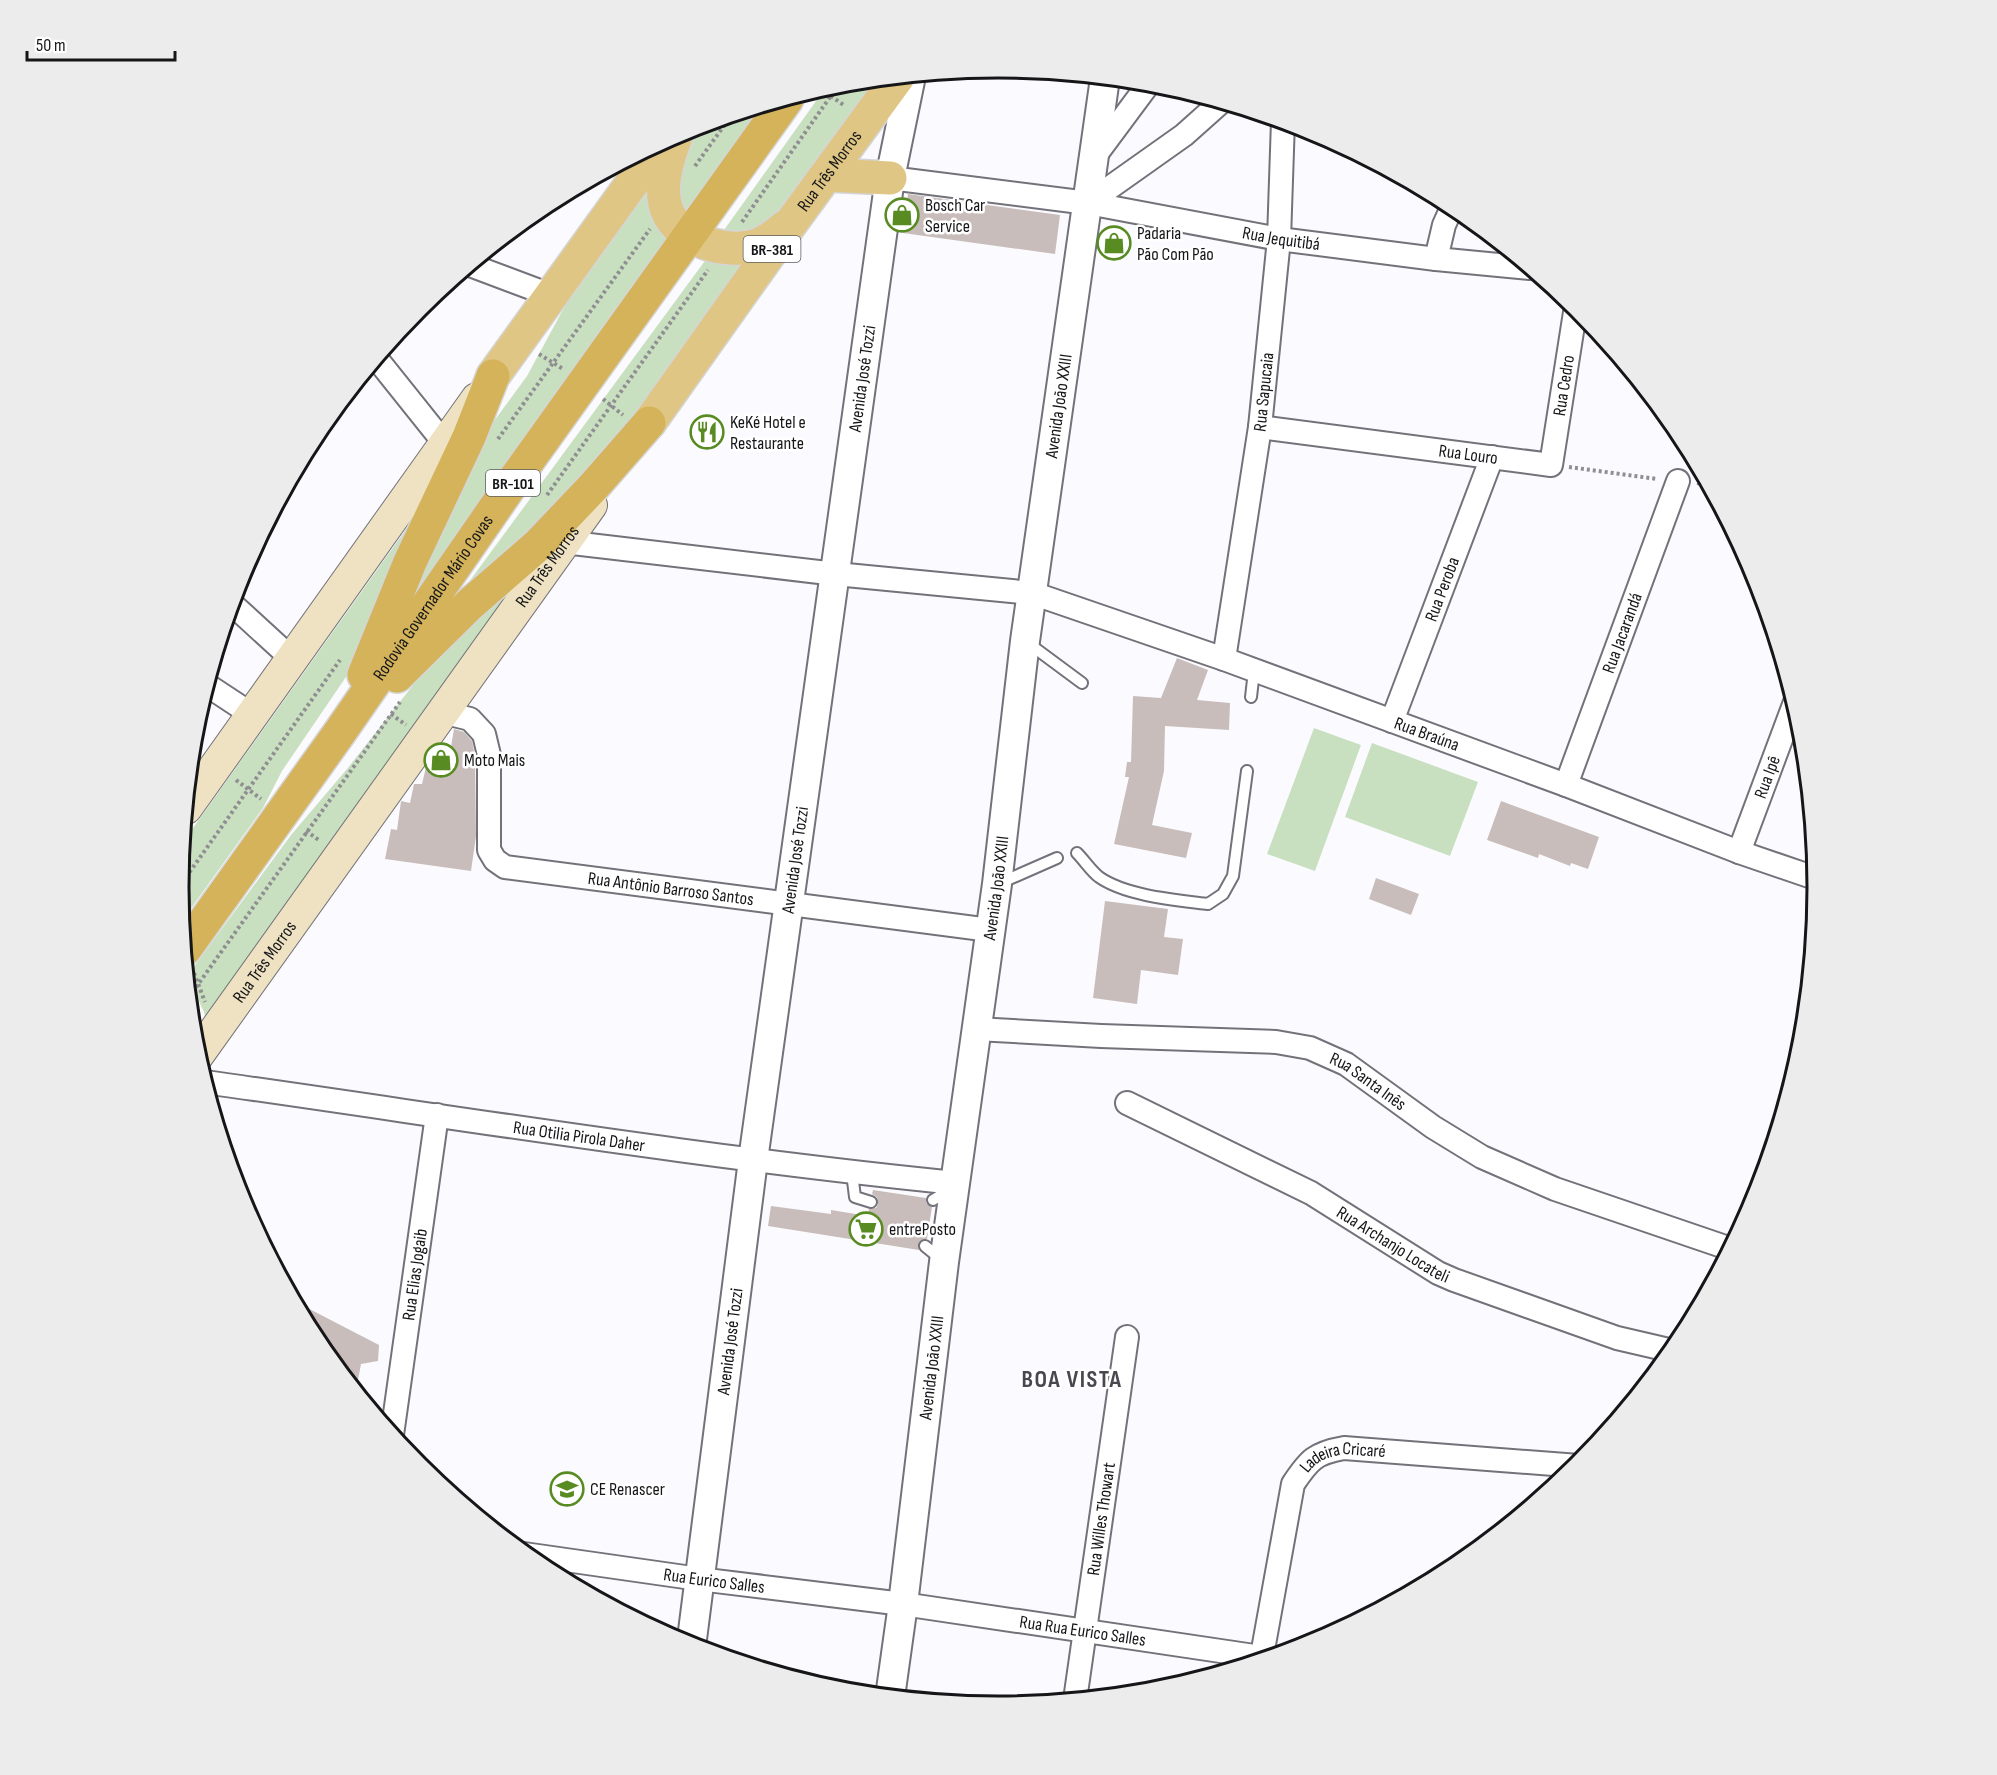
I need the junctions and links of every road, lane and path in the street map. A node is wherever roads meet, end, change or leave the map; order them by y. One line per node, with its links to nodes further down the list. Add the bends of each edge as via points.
1 (909, 83): 12 (street, Avenida José Tozzi)
2 (892, 85): 11 (main road, Rua Três Morros / BR-381)
3 (1103, 85): 9 (street, Avenida João XXIII)
4 (1143, 92): 9 (street)
5 (1214, 108): 13 (street, via 1184,135)
6 (780, 109): 16 (highway, Rodovia Governador Mário Covas / BR-101)
7 (1283, 130): 17 (street, Rua Sapucaia)
8 (673, 147): 16 (main road, via 664,175 665,207)
9 (1095, 156): 13 (street, Avenida João XXIII)
10 (650, 157): 21 (main road)
11 (827, 175): 12 (main road); 15 (main road, Rua Três Morros / BR-381)
12 (890, 178): 13 (street, Rua Jequitibá); 32 (street, Avenida José Tozzi)
13 (1088, 203): 17 (street, Rua Jequitibá); 33 (street, Avenida João XXIII)
14 (1449, 215): 18 (street)
15 (791, 223): 16 (main road, via 770,239 750,247 723,249); 25 (main road, Rua Três Morros / BR-381)
16 (690, 236): 46 (highway, Rodovia Governador Mário Covas / BR-101)
17 (1279, 239): 18 (street, Rua Jequitibá); 26 (street, Rua Sapucaia)
18 (1436, 259): 19 (street, Rua Jequitibá)
19 (1517, 267)
20 (478, 268): 21 (street)
21 (550, 295): 24 (main road)
22 (1574, 318): 29 (street, Rua Cedro)
23 (382, 364): 27 (street)
24 (493, 376): 27 (main road); 46 (highway)
25 (649, 423): 31 (main road, Rua Três Morros / BR-381); 46 (highway, via 538,545 469,605)
26 (1260, 428): 28 (street, Rua Louro); 37 (street, Rua Sapucaia)
27 (445, 444): 36 (main road)
28 (1492, 457): 29 (street, Rua Louro); 45 (street, Rua Peroba)
29 (1551, 465): 30 (path)
30 (1678, 481): 48 (street, Rua Jacarandá)
31 (564, 542): 32 (street, Rua Braúna); 42 (main road, Rua Três Morros / BR-381)
32 (836, 573): 33 (street, Rua Braúna); 55 (street, Avenida José Tozzi)
33 (1032, 593): 35 (street, Avenida João XXIII); 37 (street, Rua Braúna)
34 (239, 610): 36 (street)
35 (1025, 641): 39 (lane); 54 (street, Avenida João XXIII)
36 (291, 658): 43 (main road)
37 (1224, 660): 38 (street, Rua Braúna)
38 (1254, 671): 41 (lane); 45 (street, Rua Braúna)
39 (1082, 683)
40 (214, 690): 43 (street)
41 (1251, 697)
42 (442, 712): 55 (street, Rua Antônio Barroso Santos, via 470,719 484,734 489,755 489,850 505,867); 60 (main road, Rua Três Morros / BR-381)
43 (251, 714): 49 (main road)
44 (1789, 718): 50 (street, Rua Ipê)
45 (1392, 721): 48 (street, Rua Braúna)
46 (340, 732): 57 (highway, Rodovia Governador Mário Covas / BR-101)
47 (1247, 771): 51 (lane, via 1233,876 1223,894 1208,904 1161,898 1113,885 1098,876)
48 (1566, 785): 50 (street, Rua Braúna)
49 (195, 795)
50 (1739, 852): 53 (street, Rua Braúna)
51 (1077, 853)
52 (1057, 858): 54 (lane)
53 (1808, 875)
54 (997, 884): 56 (street, Avenida João XXIII)
55 (788, 904): 56 (street, Rua Antônio Barroso Santos); 64 (street, Avenida José Tozzi)
56 (990, 930): 59 (street, Avenida João XXIII)
57 (191, 940)
58 (200, 1018): 60 (path)
59 (976, 1029): 66 (street, Avenida João XXIII); 68 (street, Rua Santa Inês, via 1276,1042 1310,1048 1346,1064 1482,1157 1555,1189)
60 (206, 1044)
61 (214, 1083): 63 (street, Rua Otilia Pirola Daher)
62 (1127, 1103): 70 (street, Rua Archanjo Locateli, via 1311,1193 1438,1273 1617,1338)
63 (437, 1115): 64 (street, Rua Otilia Pirola Daher); 71 (street, Rua Elias Jogaib)
64 (753, 1160): 65 (street, Rua Otilia Pirola Daher); 74 (street, Avenida José Tozzi)
65 (852, 1173): 66 (street, Rua Otilia Pirola Daher); 67 (lane, via 855,1197)
66 (947, 1190): 75 (street, Avenida João XXIII, via 935,1254)
67 (871, 1202)
68 (1725, 1246)
69 (1127, 1337): 76 (street, Rua Willes Thowart)
70 (1663, 1349)
71 (393, 1425)
72 (1566, 1465): 78 (street, Ladeira Cricaré, via 1344,1448 1324,1452 1305,1464 1293,1484)
73 (543, 1557): 74 (street, Rua Eurico Salles)
74 (699, 1579): 75 (street, Rua Eurico Salles); 77 (street, Avenida José Tozzi)
75 (903, 1604): 76 (street, Rua Rua Eurico Salles); 80 (street, Avenida João XXIII)
76 (1084, 1630): 79 (street, Rua Rua Eurico Salles); 81 (street, Rua Willes Thowart)
77 (692, 1636)
78 (1262, 1653)
79 (1249, 1657)
80 (891, 1690)
81 (1076, 1693)

